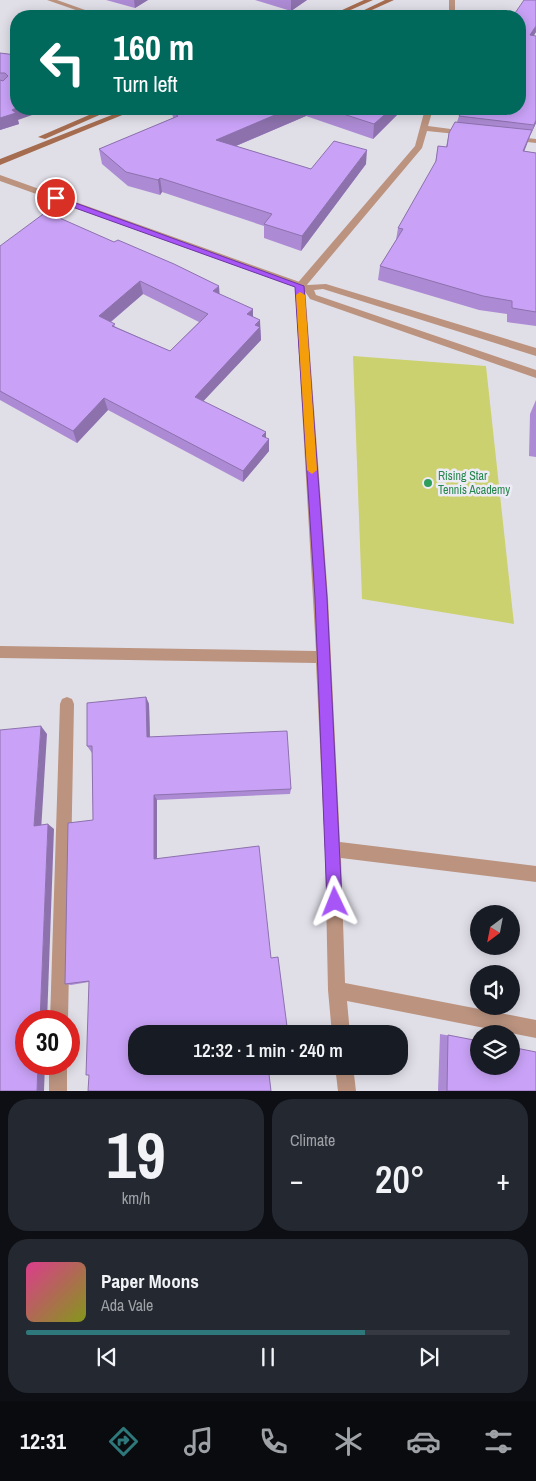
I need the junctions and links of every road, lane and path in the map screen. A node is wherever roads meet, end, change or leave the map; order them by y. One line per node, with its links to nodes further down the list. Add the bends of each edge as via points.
1 (50, 0): 4 (street)
2 (370, 0): 5 (main road)
3 (391, 0): 6 (main road)
4 (81, 10)
5 (346, 10)
6 (368, 10)
7 (94, 115): 14 (main road)
8 (118, 115): 15 (main road)
9 (428, 115): 10 (street)
10 (424, 128): 11 (street); 17 (street, via 419,146)
11 (471, 133)
12 (508, 138): 13 (street)
13 (536, 140)
14 (0, 154)
15 (0, 162)
16 (0, 178): 17 (street)
17 (303, 287): 18 (street, via 323,286); 19 (street, via 313,298); 21 (street)
18 (536, 352)
19 (536, 374)
20 (0, 652): 21 (street)
21 (322, 657): 23 (street)
22 (67, 704): 26 (street)
23 (334, 849): 24 (street); 25 (street)
24 (536, 874)
25 (337, 990): 27 (street); 28 (street)
26 (59, 1010)
27 (340, 1025)
28 (536, 1029)
29 (58, 1075): 31 (street)
30 (345, 1075): 32 (street)
31 (58, 1091)
32 (347, 1091)

